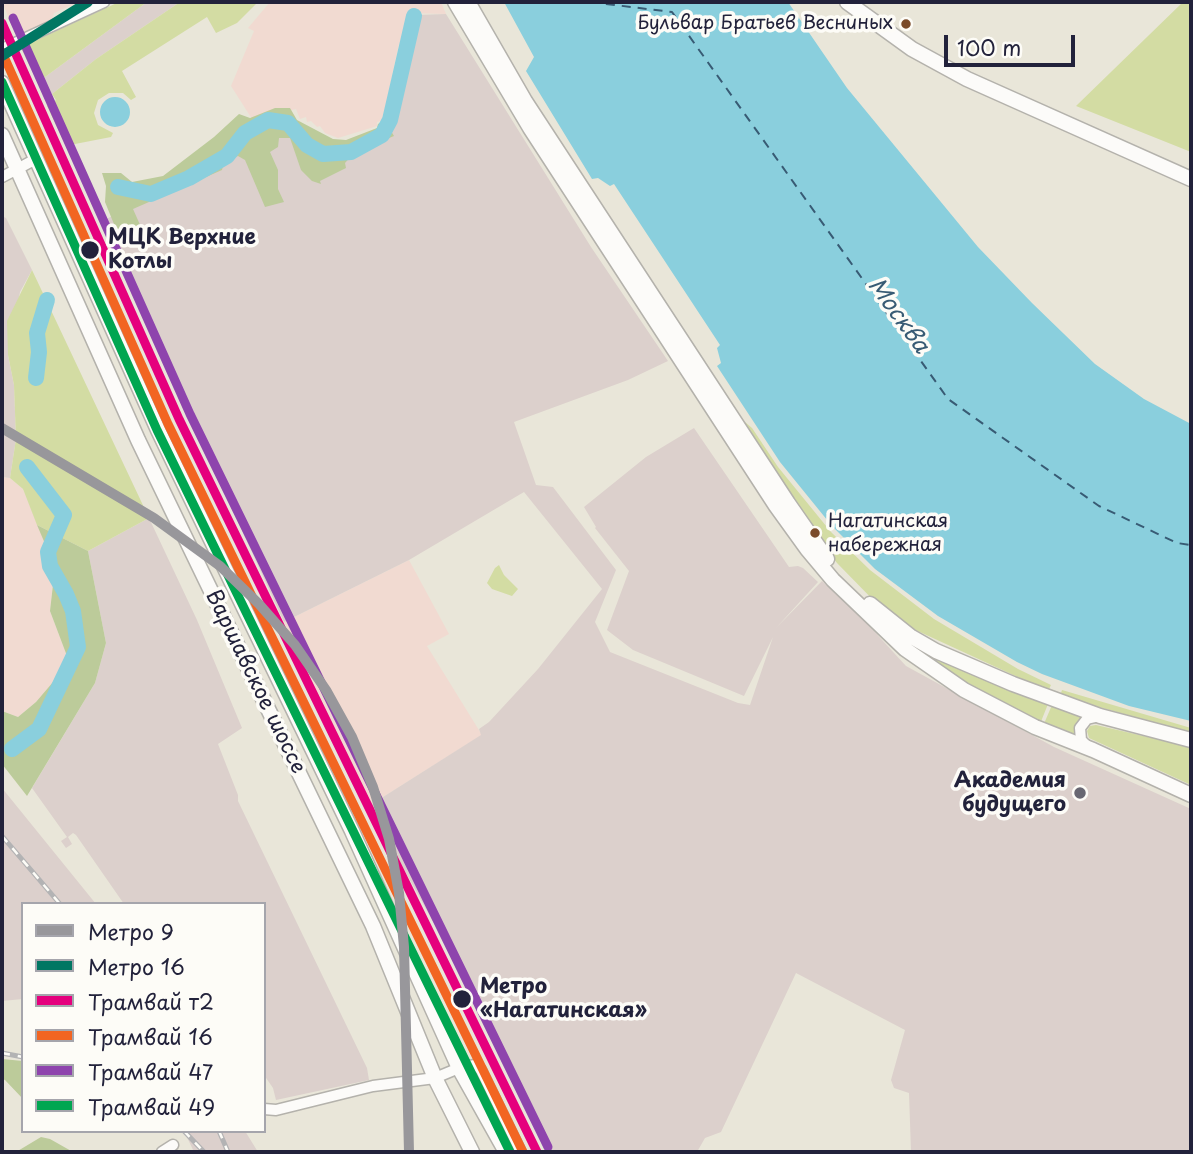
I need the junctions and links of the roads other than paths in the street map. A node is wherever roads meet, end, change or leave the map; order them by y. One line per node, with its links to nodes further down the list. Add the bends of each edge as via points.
1 (104, 2): 5 (street)
2 (455, 2): 14 (main road, via 530,128 769,495 833,580 905,649 954,684 1035,727)
3 (468, 2): 12 (main road, via 525,101 839,574 877,612 936,651)
4 (847, 2): 11 (main road, via 912,49 967,79)
5 (3, 49)
6 (2, 83): 8 (main road, Варшавское шоссе)
7 (2, 135): 9 (main road, Варшавское шоссе)
8 (36, 159): 9 (street); 16 (main road, Варшавское шоссе, via 158,430 352,831)
9 (15, 169): 10 (street); 17 (main road, Варшавское шоссе, via 138,440 373,926)
10 (2, 177)
11 (1191, 178)
12 (1100, 716): 13 (main road); 14 (street, via 1087,719 1080,728 1081,740)
13 (1191, 740)
14 (1093, 750): 15 (main road)
15 (1191, 795)
16 (459, 1068): 17 (street); 22 (main road, Варшавское шоссе); 23 (street, via 475,1065 481,1070)
17 (435, 1078): 18 (street, via 373,1086); 21 (main road, Варшавское шоссе)
18 (270, 1109)
19 (173, 1145): 20 (street)
20 (162, 1152)
21 (472, 1152)
22 (506, 1152)
23 (521, 1152)

